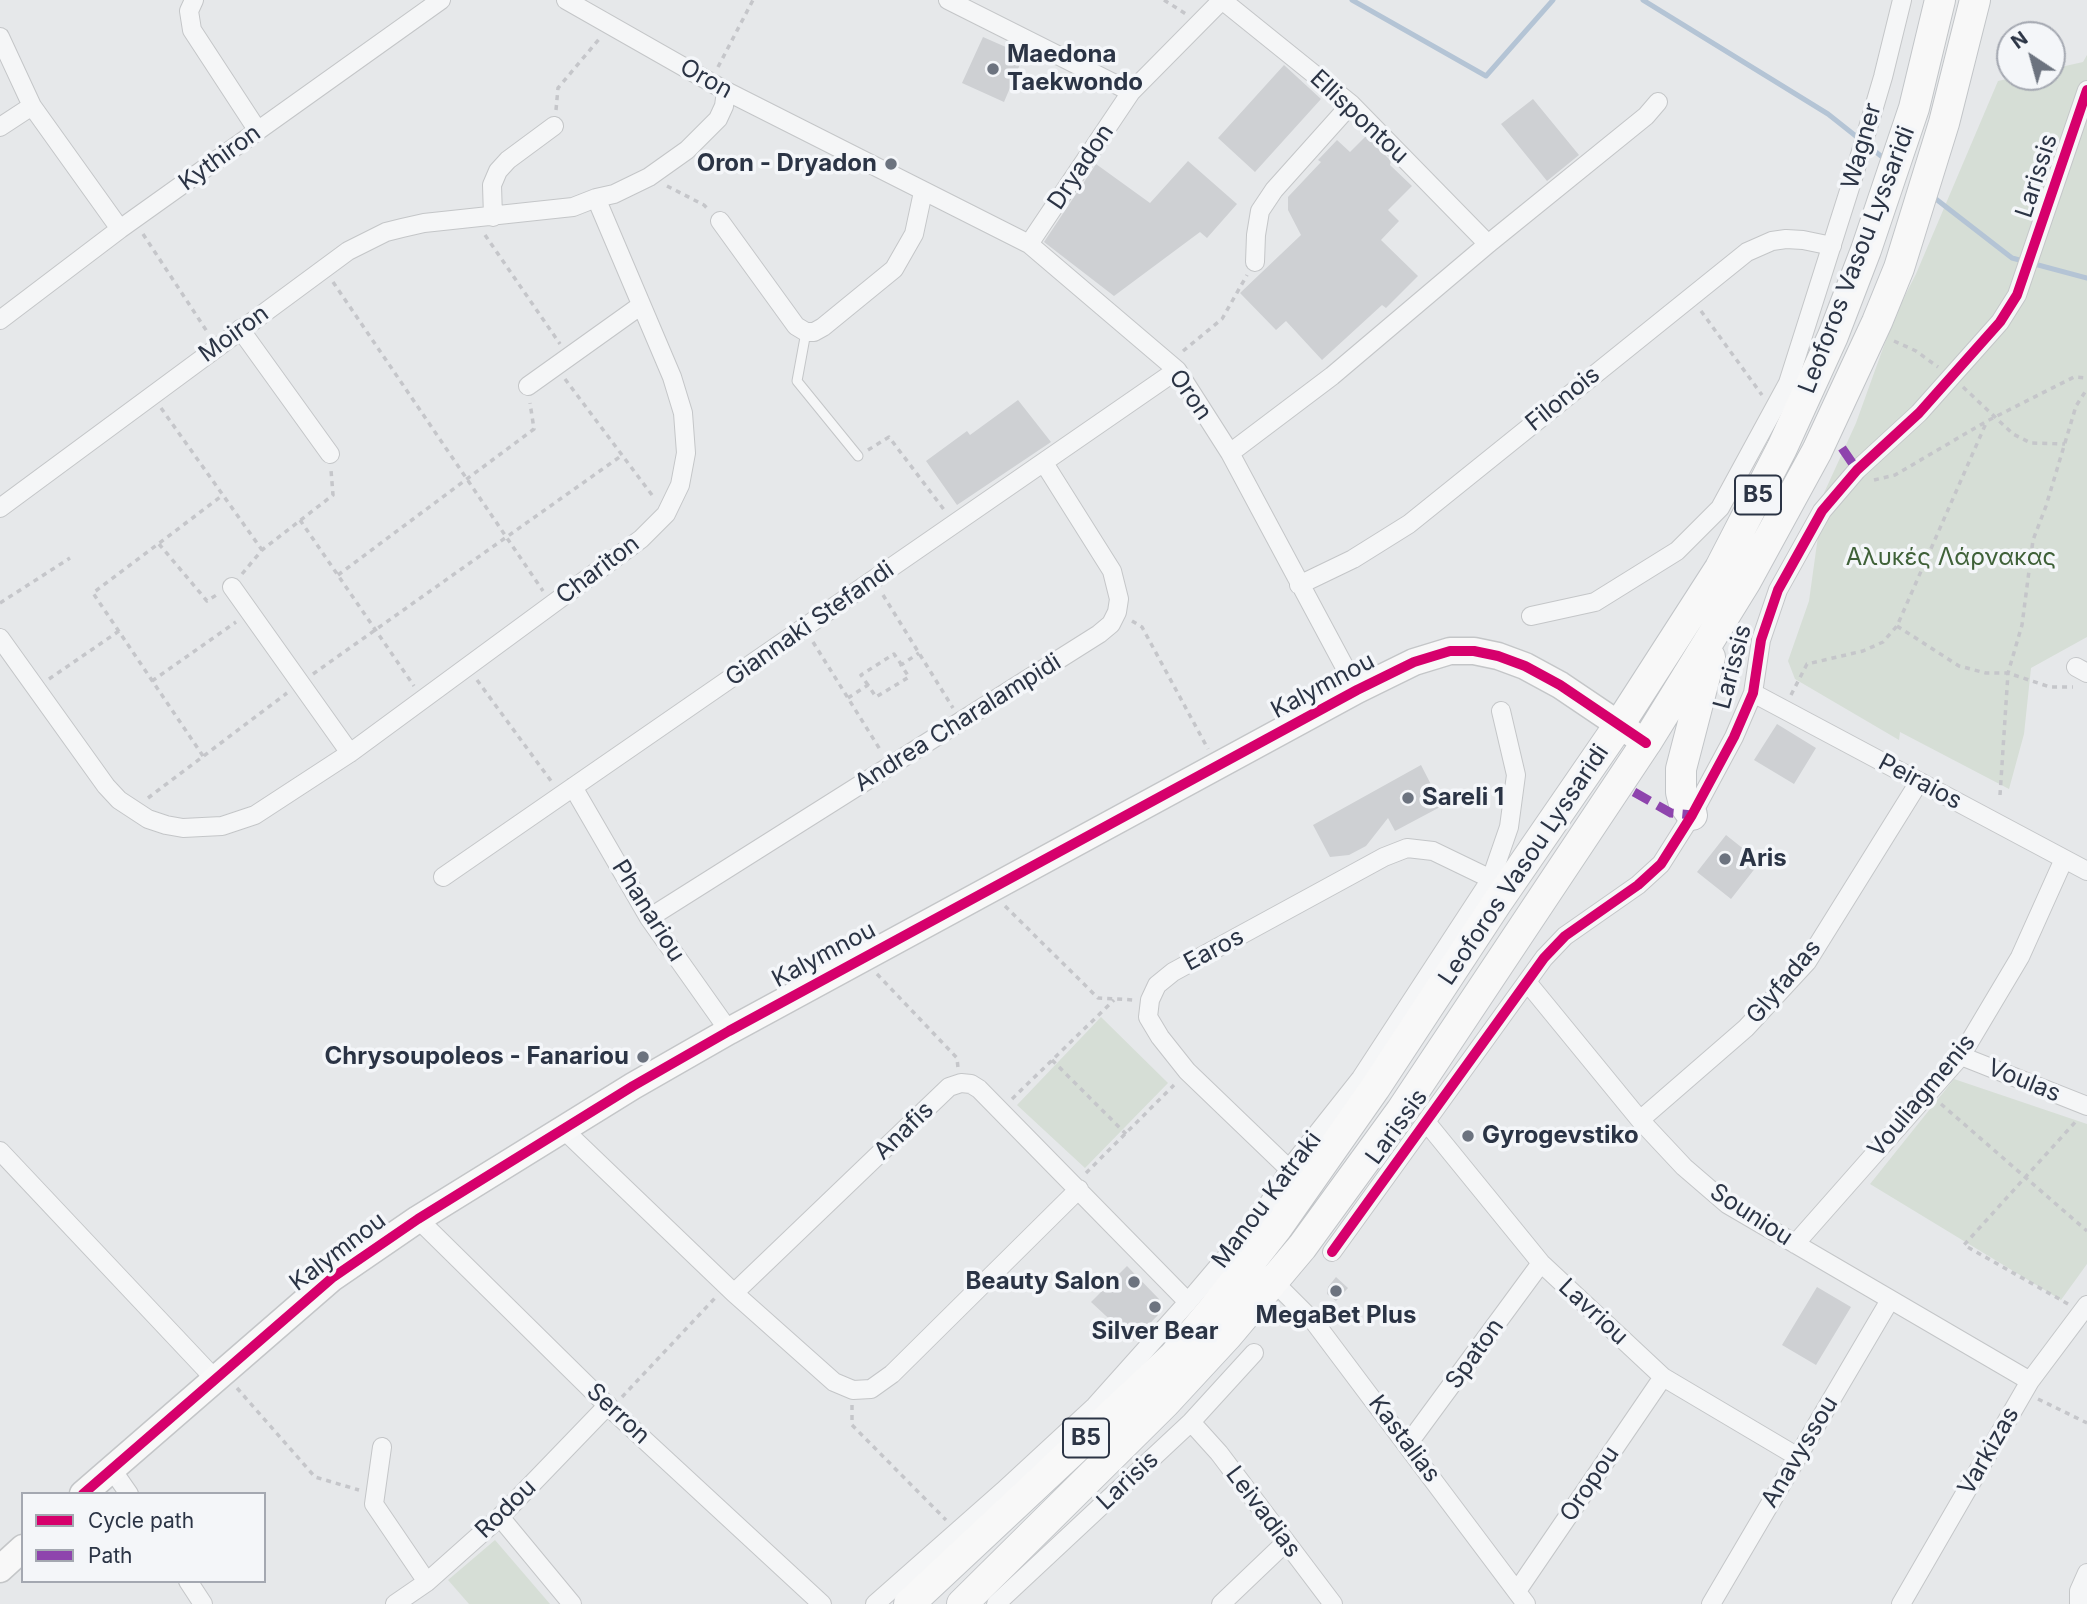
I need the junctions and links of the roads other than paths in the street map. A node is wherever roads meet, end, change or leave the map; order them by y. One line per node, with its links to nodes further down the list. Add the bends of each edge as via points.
1 (194, 0): 18 (street, via 189,11 192,30)
2 (441, 0): 18 (street, Kythiron)
3 (566, 0): 11 (street, Oron)
4 (948, 0): 12 (street)
5 (1222, 0): 12 (street, Dryadon); 14 (street, Ellispontou)
6 (1902, 0): 26 (street, Wagner)
7 (1940, 0): 47 (main road, Leoforos Vasou Lyssaridi / B5, via 1914,108 1833,336 1720,568)
8 (1975, 0): 42 (main road, Leoforos Vasou Lyssaridi / B5, via 1944,123 1899,268 1817,451)
9 (0, 37): 15 (street)
10 (2087, 90): 45 (street, Larissis, via 2017,295 2000,322 1919,413 1857,470 1822,511 1778,590 1761,640)
11 (726, 91): 19 (street, Oron); 20 (street, Moiron, via 718,119 687,150 649,177)
12 (1131, 92): 24 (street, Dryadon)
13 (1658, 102): 25 (street)
14 (1351, 104): 25 (street, Ellispontou); 27 (street, via 1260,211)
15 (32, 106): 17 (street); 23 (street)
16 (554, 126): 21 (street, via 498,171 492,185)
17 (0, 127)
18 (258, 131): 23 (street, Kythiron)
19 (923, 192): 24 (street, Oron); 31 (street, via 914,234 894,269 823,327)
20 (596, 198): 21 (street, Moiron, via 573,207); 28 (street, Chariton)
21 (493, 217): 30 (street, Moiron, via 424,223 386,232 348,251)
22 (720, 221): 31 (street, via 796,326)
23 (127, 224): 29 (street, Kythiron)
24 (1029, 244): 32 (street, Oron)
25 (1488, 244): 34 (street, via 1332,376)
26 (1832, 246): 39 (street, Filonois, via 1803,240 1758,245 1409,524); 41 (street, Wagner, via 1788,383 1720,509 1677,551 1595,602)
27 (1255, 262)
28 (640, 306): 33 (street); 49 (street, Chariton, via 672,377 686,435 684,470 666,514 641,539)
29 (0, 320)
30 (240, 329): 35 (street); 38 (street, Moiron)
31 (806, 332): 36 (lane, via 797,381)
32 (1172, 367): 34 (street, Oron); 37 (street, Giannaki Stefandi)
33 (528, 386)
34 (1230, 453): 39 (street, Oron)
35 (330, 454)
36 (858, 456)
37 (1044, 463): 51 (street, Giannaki Stefandi); 57 (street, Andrea Charalampidi, via 1112,571 1119,599 1111,624)
38 (0, 508)
39 (1299, 585): 44 (street, Oron)
40 (232, 587): 49 (street)
41 (1531, 616)
42 (1720, 623): 48 (main road, Leoforos Vasou Lyssaridi / B5); 52 (main road, via 1681,769 1681,792)
43 (0, 638): 49 (street, Chariton, via 106,786 148,819 183,828 222,826 255,815)
44 (1357, 690): 47 (street, Kalymnou, via 1414,662 1450,651 1474,650 1525,666); 59 (street, Kalymnou)
45 (1753, 693): 50 (street, Peiraios); 52 (street, Larissis)
46 (1501, 711): 56 (street, Manou Katraki, via 1516,775 1509,827)
47 (1619, 725): 48 (street, Kalymnou); 71 (main road, Leoforos Vasou Lyssaridi / B5, via 1375,1088)
48 (1646, 743): 73 (main road, Leoforos Vasou Lyssaridi / B5, via 1401,1111)
49 (349, 753)
50 (1919, 782): 53 (street, Peiraios); 62 (street, Glyfadas, via 1807,962 1746,1028)
51 (567, 791): 55 (street, Giannaki Stefandi); 57 (street, Phanariou)
52 (1692, 815): 58 (street, Larissis, via 1661,864 1565,936)
53 (2064, 859): 54 (street, Peiraios); 60 (street, Vouliagmenis, via 2020,957)
54 (2087, 871)
55 (443, 877)
56 (1491, 879): 66 (street, Manou Katraki, via 1361,1078); 66 (street, Earos, via 1433,851 1407,848 1173,972 1157,985 1148,1017 1160,1037 1187,1072)
57 (649, 918): 59 (street, Phanariou)
58 (1527, 982): 62 (street, Souniou); 63 (street, Larissis)
59 (729, 1031): 64 (street, Kalymnou)
60 (1961, 1056): 61 (street, Voulas); 69 (street, Vouliagmenis)
61 (2083, 1112)
62 (1640, 1120): 69 (street, Souniou, via 1684,1167 1727,1203)
63 (1427, 1123): 70 (street, Larissis); 72 (street, Lavriou)
64 (563, 1129): 68 (street, Kalymnou); 74 (street)
65 (0, 1151): 79 (street)
66 (1289, 1168): 76 (street, Manou Katraki, via 1261,1216)
67 (1076, 1187): 74 (street, via 892,1374 871,1389 853,1390 834,1382); 74 (street, Anafis, via 979,1089 961,1083 949,1087); 76 (street)
68 (418, 1219): 79 (street, Kalymnou, via 332,1278); 82 (street, Serron)
69 (1795, 1244): 75 (street, Souniou)
70 (1332, 1252)
71 (1251, 1262): 73 (street, Kastalias); 103 (main road, Leoforos Vasou Lyssaridi / B5, via 1174,1356)
72 (1541, 1263): 80 (street, Lavriou); 84 (street, Spaton)
73 (1274, 1281): 84 (street, Kastalias, via 1315,1323); 104 (main road, Leoforos Vasou Lyssaridi / B5, via 1166,1403)
74 (730, 1290)
75 (1890, 1300): 81 (street, Souniou); 86 (street, Anavyssou)
76 (1188, 1302): 102 (street, Manou Katraki, via 1095,1406)
77 (2085, 1309): 81 (street, Varkizas)
78 (1254, 1353): 83 (street, Larisis)
79 (218, 1375): 87 (street, Kalymnou)
80 (1663, 1377): 86 (street, Lavriou); 97 (street, Oropou)
81 (2027, 1387): 109 (street, Varkizas)
82 (610, 1407): 90 (street, Rodou); 101 (street, Serron)
83 (1191, 1422): 91 (street, Leivadias); 105 (street, Larisis)
84 (1408, 1444): 97 (street, Kastalias)
85 (382, 1447): 95 (street, via 374,1504)
86 (1798, 1457): 108 (street, Anavyssou)
87 (111, 1468): 88 (street, Kalymnou); 89 (street)
88 (84, 1492)
89 (128, 1492)
90 (500, 1517): 95 (street, Rodou); 100 (street)
91 (1286, 1542): 106 (street); 107 (street, Leivadias)
92 (21, 1550): 93 (street)
93 (0, 1569)
94 (2087, 1573): 110 (street)
95 (426, 1581): 99 (street, Rodou)
96 (189, 1583): 98 (street)
97 (1521, 1598)
98 (203, 1604)
99 (395, 1604)
100 (572, 1604)
101 (822, 1604)
102 (875, 1604)
103 (909, 1604)
104 (962, 1604)
105 (996, 1604)
106 (1221, 1604)
107 (1333, 1604)
108 (1711, 1604)
109 (1901, 1604)
110 (2079, 1604)

